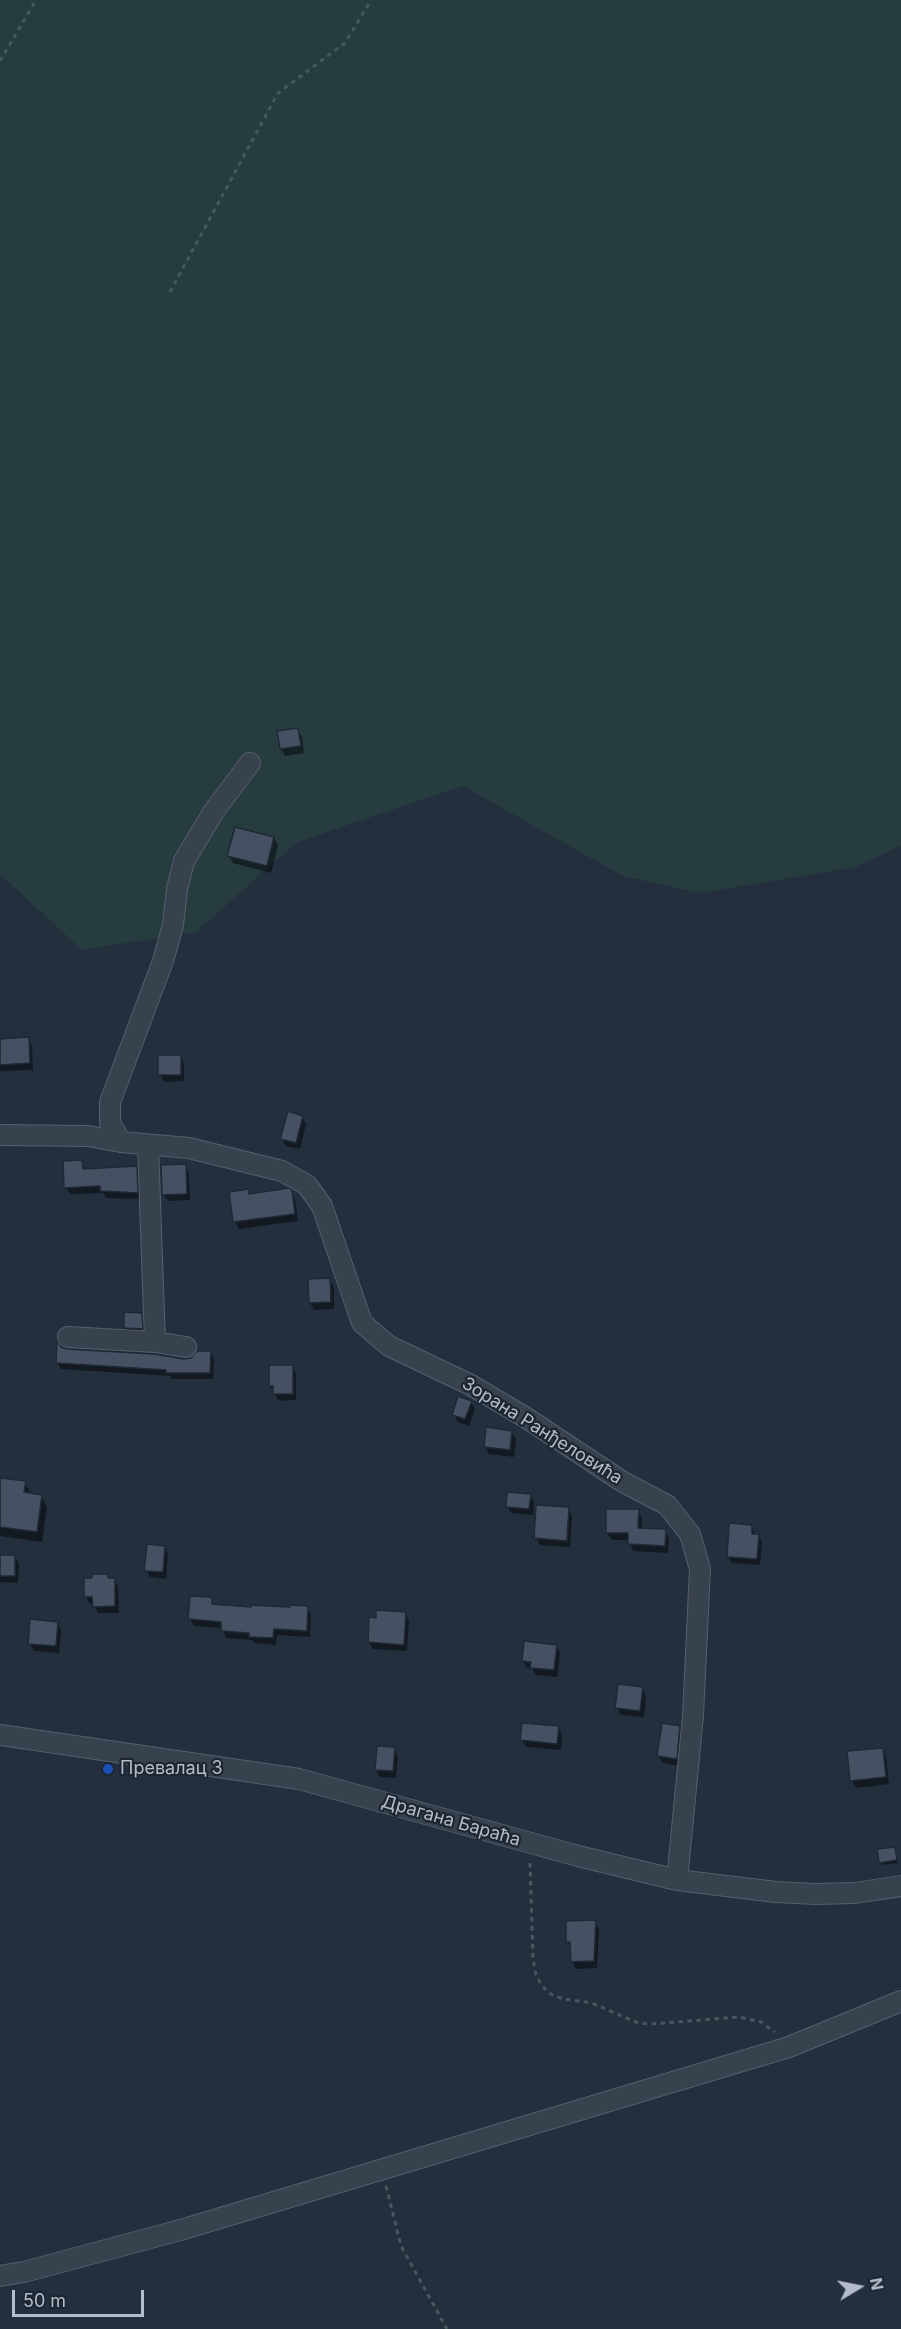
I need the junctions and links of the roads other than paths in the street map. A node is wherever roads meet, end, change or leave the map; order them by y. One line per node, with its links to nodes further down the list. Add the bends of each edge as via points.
1 (250, 763): 3 (street, via 214,811 184,861 163,961 110,1102 110,1123)
2 (0, 1135): 3 (street, Зорана Ранђеловића, via 88,1136)
3 (121, 1142): 4 (street, Зорана Ранђеловића)
4 (148, 1145): 6 (street); 9 (street, Зорана Ранђеловића, via 189,1148 282,1171 307,1185 322,1206 362,1323 389,1346 471,1385 623,1482 667,1505 690,1534 700,1569 693,1716)
5 (68, 1337): 6 (street)
6 (155, 1342): 7 (street)
7 (186, 1347)
8 (0, 1735): 9 (street, Драгана Бараћа, via 298,1779)
9 (677, 1880): 10 (street, Драгана Бараћа, via 816,1894)
10 (901, 1886)
11 (901, 2001): 12 (street, via 789,2047 184,2229)
12 (0, 2276)

